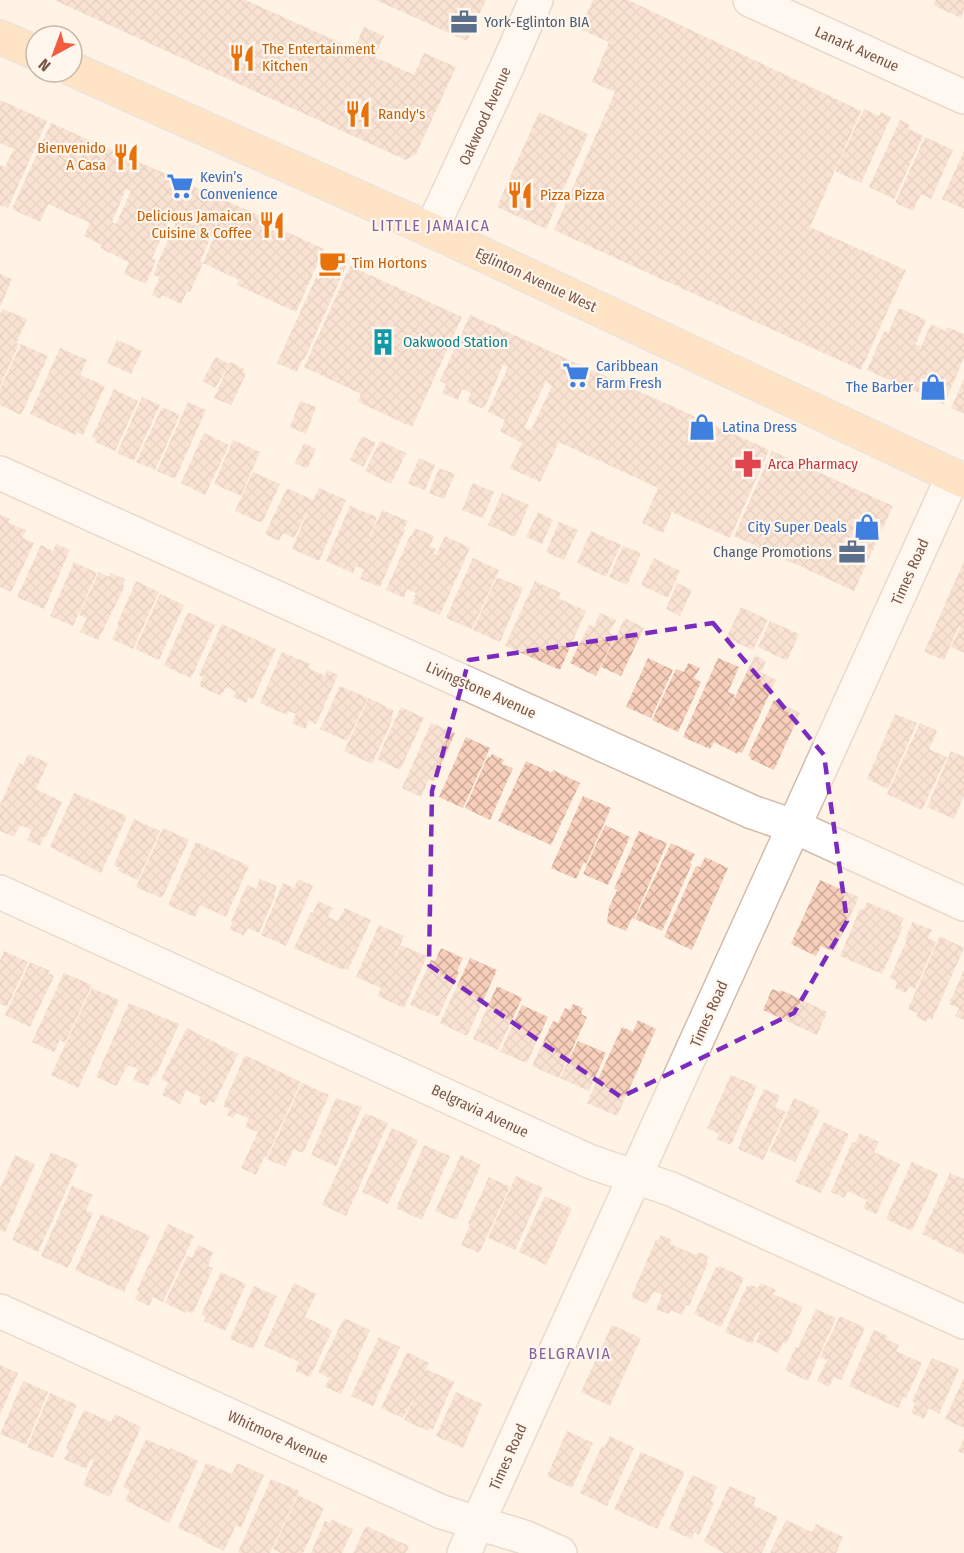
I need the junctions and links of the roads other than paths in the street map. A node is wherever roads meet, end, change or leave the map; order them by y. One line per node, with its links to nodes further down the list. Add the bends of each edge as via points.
1 (536, 0): 7 (street, Oakwood Avenue)
2 (750, 0): 6 (street, Lanark Avenue)
3 (0, 37): 4 (main road)
4 (24, 48)
5 (84, 74): 7 (main road, Eglinton Avenue West)
6 (964, 97)
7 (431, 230): 9 (main road, Eglinton Avenue West)
8 (0, 473): 10 (street, Livingstone Avenue, via 741,807)
9 (958, 478): 10 (street, Times Road)
10 (793, 826): 12 (street, Livingstone Avenue); 13 (street, Times Road)
11 (0, 892): 13 (street, Belgravia Avenue, via 591,1162)
12 (964, 904)
13 (634, 1178): 15 (street, Belgravia Avenue, via 671,1189); 16 (street, Times Road)
14 (0, 1311): 16 (street, Whitmore Avenue, via 442,1512)
15 (964, 1322)
16 (478, 1523): 17 (street, Times Road); 18 (street, Whitmore Avenue)
17 (464, 1553)
18 (560, 1553)

